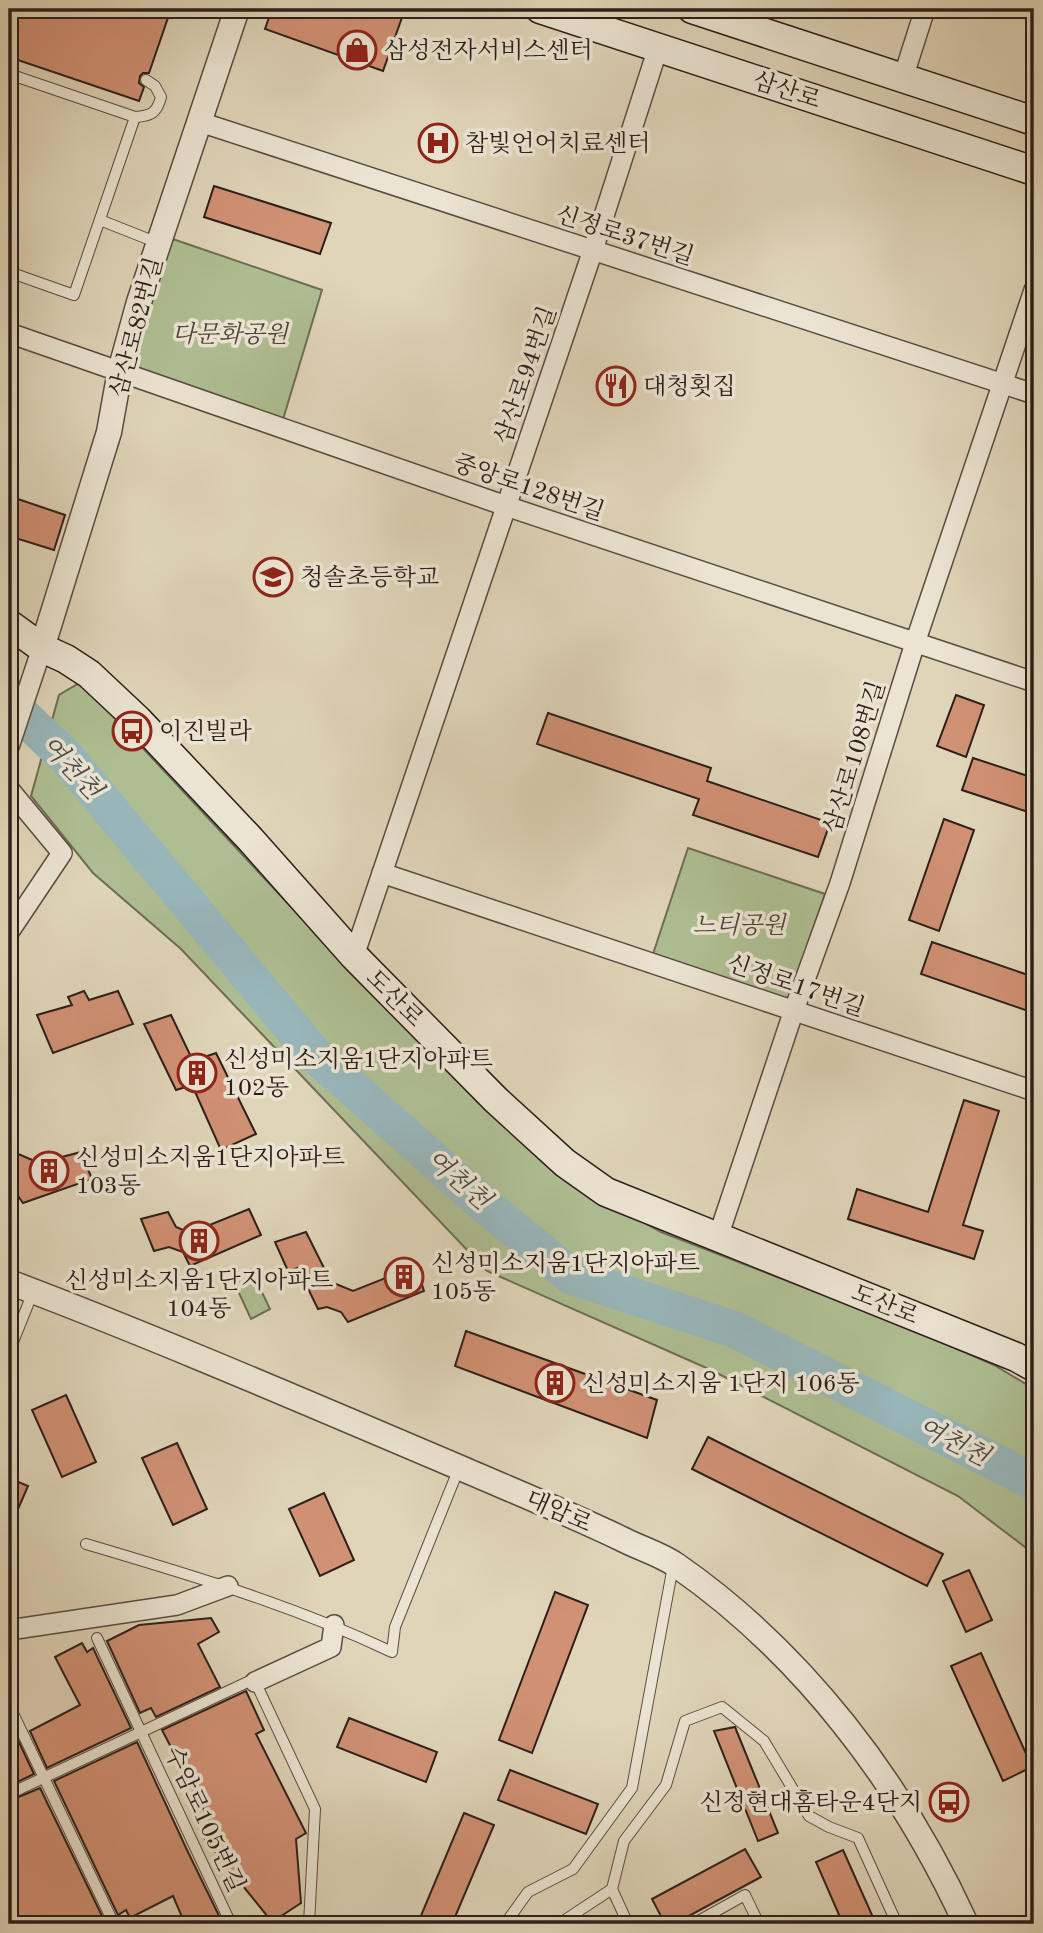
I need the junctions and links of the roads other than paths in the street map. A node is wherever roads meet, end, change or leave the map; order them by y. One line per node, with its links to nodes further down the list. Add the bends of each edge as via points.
1 (237, 9): 11 (street, 삼산로82번길)
2 (540, 9): 5 (main road, 삼산로)
3 (692, 9): 7 (main road, 삼산로)
4 (925, 9): 7 (street)
5 (658, 48): 12 (main road, 삼산로); 15 (street, 삼산로94번길)
6 (9, 74): 9 (lane, via 84,95)
7 (903, 78): 10 (main road, 삼산로)
8 (146, 80): 9 (lane, via 161,97 158,109 149,116)
9 (135, 117): 13 (lane)
10 (1034, 121)
11 (200, 122): 14 (street, 삼산로82번길); 15 (street, 신정로37번길)
12 (1034, 172)
13 (100, 220): 14 (lane); 16 (lane, via 74,295)
14 (158, 243): 19 (street, 삼산로82번길)
15 (593, 250): 20 (street, 신정로37번길); 22 (street, 삼산로94번길)
16 (9, 272)
17 (1034, 290): 20 (street, 삼산로108번길)
18 (9, 333): 19 (street, 중앙로128번길)
19 (120, 371): 22 (street, 중앙로128번길); 25 (street, 삼산로82번길, via 109,432)
20 (1004, 383): 21 (street, 신정로37번길); 24 (street, 삼산로108번길)
21 (1034, 394)
22 (506, 506): 24 (street, 중앙로128번길); 29 (street, 삼산로94번길)
23 (9, 624): 25 (main road, 도산로)
24 (915, 643): 26 (street, 중앙로128번길); 32 (street, 삼산로108번길, via 840,884)
25 (42, 648): 27 (street); 31 (main road, 도산로, via 89,674 146,728)
26 (1034, 682)
27 (9, 747)
28 (9, 789): 30 (street, via 62,853)
29 (382, 873): 31 (street, 삼산로94번길); 32 (street, 신정로17번길)
30 (9, 932)
31 (354, 956): 34 (main road, 도산로, via 565,1163 606,1192)
32 (794, 1010): 33 (street, 신정로17번길); 34 (street, 삼산로108번길)
33 (1034, 1091)
34 (718, 1237): 38 (main road, 도산로)
35 (9, 1282): 36 (street, 대암로)
36 (33, 1291): 37 (lane); 39 (street, 대암로)
37 (9, 1352)
38 (1034, 1367)
39 (459, 1468): 41 (street, 대암로); 43 (lane, via 395,1628 392,1652)
40 (86, 1544): 42 (lane)
41 (673, 1563): 55 (lane, via 632,1788 573,1869 528,1892); 61 (street, 대암로, via 745,1618 816,1689 878,1769)
42 (228, 1586): 43 (lane); 44 (street, via 177,1605)
43 (334, 1625): 46 (street, via 331,1647)
44 (9, 1630)
45 (97, 1638): 48 (lane, 수암로105번길)
46 (255, 1682): 48 (lane, 수암로105번길); 54 (lane, via 315,1809)
47 (9, 1705): 49 (lane)
48 (141, 1732): 49 (lane, 수암로105번길); 53 (lane, 수암로105번길)
49 (44, 1777): 50 (lane, 수암로105번길); 52 (lane)
50 (9, 1794)
51 (612, 1889): 56 (lane); 57 (lane); 60 (lane, via 624,1841 666,1785 685,1721 722,1707 764,1741 809,1816 858,1838)
52 (114, 1924)
53 (231, 1924)
54 (309, 1924)
55 (505, 1924)
56 (559, 1924)
57 (628, 1924)
58 (693, 1924): 59 (lane, via 746,1895)
59 (759, 1924)
60 (897, 1924)
61 (967, 1924)

